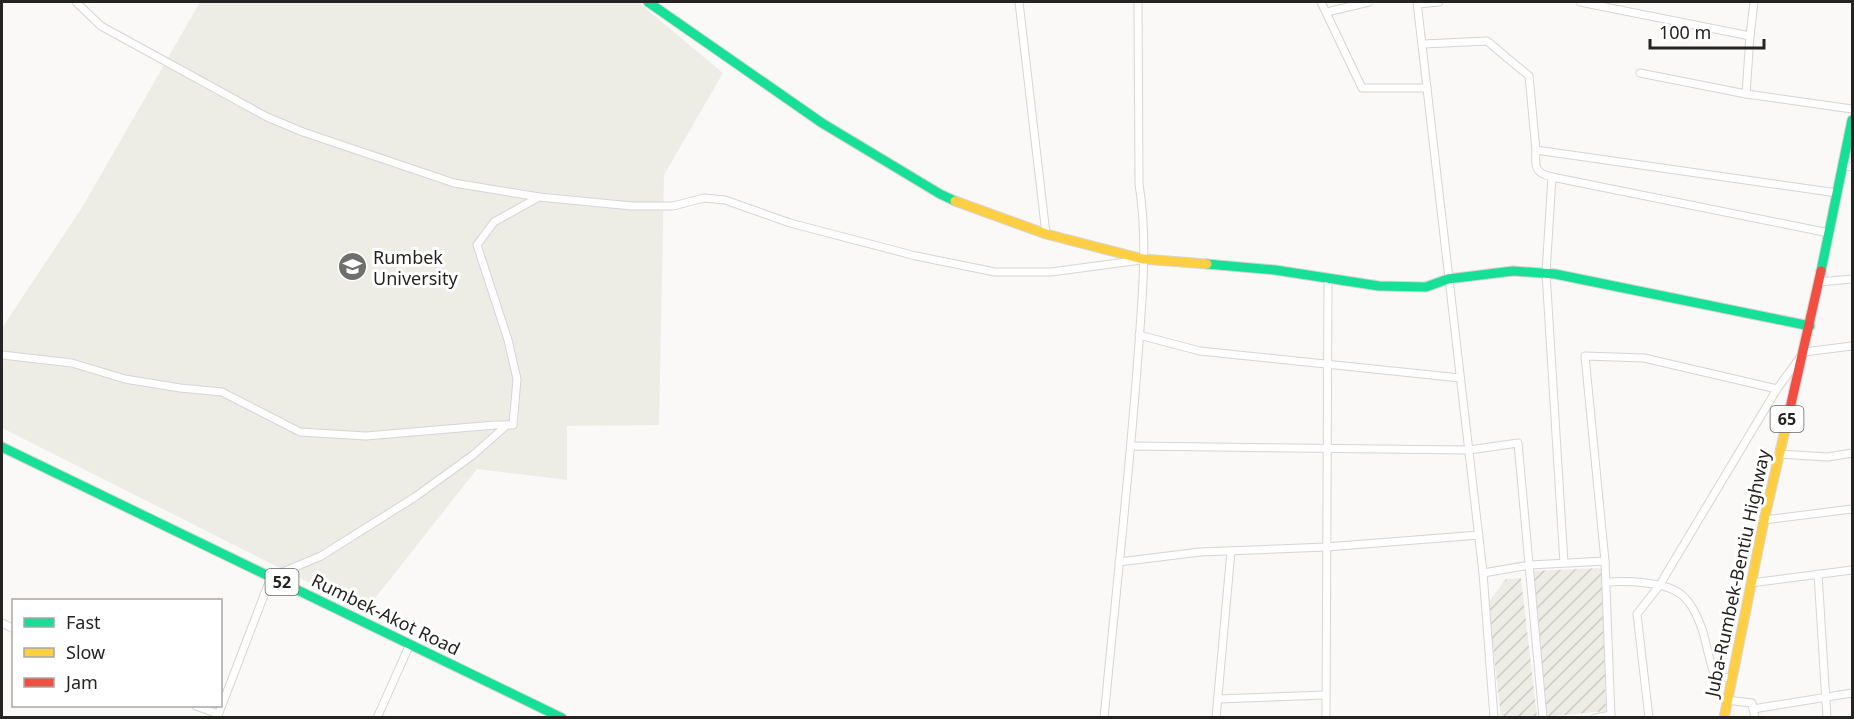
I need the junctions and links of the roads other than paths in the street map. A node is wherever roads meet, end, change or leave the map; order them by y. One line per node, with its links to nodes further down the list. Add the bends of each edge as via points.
1 (76, 2): 24 (street, via 101,26 276,121 454,183)
2 (648, 2): 26 (main road, via 804,111 940,194)
3 (1020, 2): 26 (street)
4 (1138, 2): 27 (street)
5 (1321, 2): 12 (street)
6 (1369, 2): 12 (street)
7 (1438, 2): 10 (street)
8 (1580, 2): 11 (street)
9 (1754, 2): 13 (street)
10 (1418, 3): 14 (street)
11 (1615, 5): 13 (street)
12 (1327, 12): 16 (street, via 1362,88)
13 (1750, 36): 17 (street)
14 (1424, 44): 16 (street); 20 (street, via 1486,41 1528,76)
15 (1640, 73): 17 (street)
16 (1427, 88): 30 (street)
17 (1746, 94): 18 (street)
18 (1852, 109)
19 (1852, 120): 21 (main road, Juba-Rumbek-Bentiu Highway / 65)
20 (1536, 150): 22 (street, via 1538,170); 23 (street)
21 (1848, 166): 23 (main road, Juba-Rumbek-Bentiu Highway / 65)
22 (1552, 177): 25 (street); 28 (street)
23 (1837, 193): 25 (main road, Juba-Rumbek-Bentiu Highway / 65)
24 (539, 197): 27 (street, via 632,206 673,206 704,198 725,200 790,223 995,273 1051,272); 41 (street, via 494,222 477,245 517,379 513,425)
25 (1829, 233): 32 (main road, Juba-Rumbek-Bentiu Highway / 65)
26 (1046, 234): 27 (main road)
27 (1143, 259): 29 (main road); 34 (street)
28 (1546, 273): 30 (main road, via 1513,271); 33 (main road); 55 (street)
29 (1328, 278): 30 (main road, via 1379,286 1426,287); 38 (street)
30 (1448, 279): 39 (street)
31 (1852, 279): 32 (street)
32 (1819, 282): 33 (main road, Juba-Rumbek-Bentiu Highway / 65)
33 (1810, 326): 36 (main road, Juba-Rumbek-Bentiu Highway / 65)
34 (1139, 335): 38 (street, via 1200,351); 42 (street)
35 (1852, 346): 36 (street)
36 (1804, 352): 40 (street); 47 (main road, Juba-Rumbek-Bentiu Highway / 65)
37 (2, 355): 41 (street, via 72,363 125,379 222,392 300,432 366,436)
38 (1327, 365): 39 (street); 44 (street)
39 (1460, 378): 45 (street)
40 (1777, 389): 53 (street, via 1644,358 1585,356); 63 (street)
41 (507, 425): 60 (street, via 415,497 321,556)
42 (1131, 446): 44 (street); 54 (street)
43 (2, 447): 60 (main road, Rumbek-Akot Road / 52)
44 (1326, 450): 45 (street); 51 (street)
45 (1469, 450): 50 (street); 56 (street, via 1518,443)
46 (1852, 453): 47 (street, via 1828,457)
47 (1778, 454): 49 (main road, Juba-Rumbek-Bentiu Highway / 65)
48 (1852, 508): 49 (street)
49 (1764, 520): 62 (main road, Juba-Rumbek-Bentiu Highway / 65)
50 (1479, 535): 51 (street); 58 (street)
51 (1326, 547): 52 (street); 67 (street)
52 (1231, 551): 54 (street); 69 (street)
53 (1605, 561): 55 (street); 61 (street)
54 (1119, 562): 78 (street)
55 (1564, 563): 56 (street)
56 (1530, 565): 58 (street); 82 (street)
57 (1852, 570): 59 (street)
58 (1483, 573): 81 (street)
59 (1818, 574): 62 (street); 68 (street)
60 (271, 577): 64 (main road, Rumbek-Akot Road / 52); 71 (street)
61 (1606, 582): 63 (street); 75 (street)
62 (1751, 583): 65 (main road, Juba-Rumbek-Bentiu Highway / 65)
63 (1659, 586): 65 (street, via 1684,596 1702,630 1714,673); 84 (street, via 1637,614)
64 (410, 644): 76 (street); 77 (main road, Rumbek-Akot Road / 52)
65 (1731, 678): 70 (main road, Juba-Rumbek-Bentiu Highway / 65)
66 (1852, 693): 68 (street)
67 (1325, 695): 69 (street); 80 (street)
68 (1825, 698): 73 (street); 87 (street)
69 (1218, 699): 79 (street)
70 (1726, 700): 73 (street, via 1752,703); 85 (main road, Juba-Rumbek-Bentiu Highway / 65)
71 (222, 703)
72 (200, 707): 74 (street)
73 (1753, 709): 86 (street)
74 (217, 716)
75 (1611, 716): 83 (street)
76 (376, 717)
77 (562, 717)
78 (1104, 717)
79 (1216, 717)
80 (1326, 717)
81 (1494, 717)
82 (1543, 717)
83 (1595, 717)
84 (1649, 717)
85 (1724, 717)
86 (1755, 717)
87 (1827, 717)

